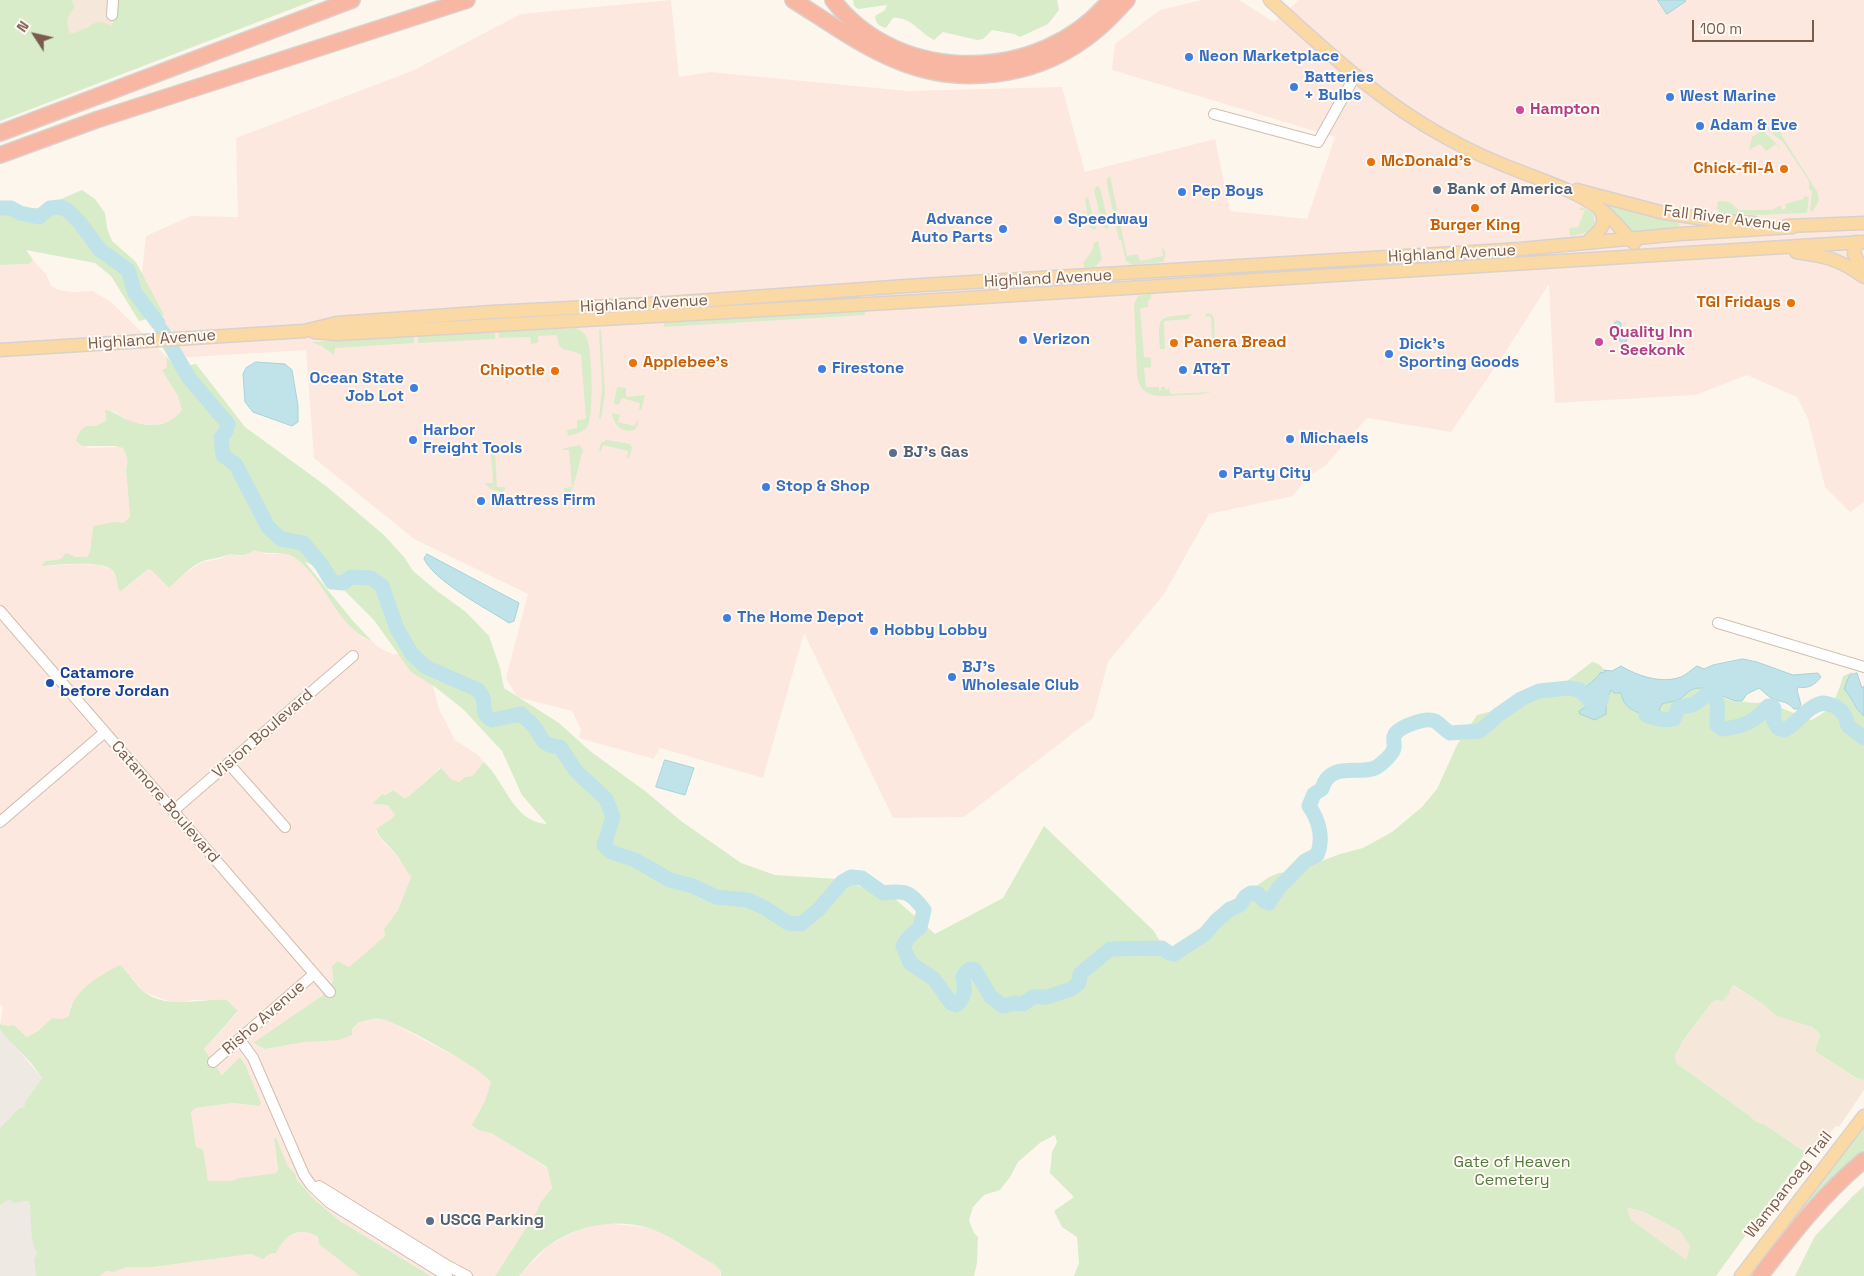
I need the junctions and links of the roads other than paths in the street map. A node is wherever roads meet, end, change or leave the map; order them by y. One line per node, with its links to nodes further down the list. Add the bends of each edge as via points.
1 (113, 0): 8 (street)
2 (352, 0): 11 (highway)
3 (467, 0): 12 (highway, via 96,120)
4 (793, 0): 7 (highway, via 898,62 936,73 973,76 1013,72 1076,46 1094,32)
5 (834, 0): 7 (highway, via 858,25 892,46 957,64 1021,58 1051,46)
6 (1270, 0): 9 (main road, Fall River Avenue)
7 (1122, 1)
8 (112, 15)
9 (1355, 76): 10 (street, via 1318,142); 13 (main road, Fall River Avenue, via 1410,118 1499,163)
10 (1214, 114)
11 (0, 133)
12 (0, 155)
13 (1562, 188): 14 (main road, Fall River Avenue); 17 (main road, Fall River Avenue, via 1672,214)
14 (1599, 208): 18 (main road, Fall River Avenue); 19 (main road, via 1604,223)
15 (1864, 223): 16 (main road, Fall River Avenue)
16 (1846, 224): 17 (main road, Fall River Avenue); 20 (main road)
17 (1792, 227): 18 (main road, Highland Avenue)
18 (1631, 240): 19 (main road, Highland Avenue); 22 (main road, Fall River Avenue)
19 (1586, 243): 26 (main road, Highland Avenue, via 1521,250 492,312 337,323)
20 (1861, 244): 21 (main road, Fall River Avenue); 24 (main road, via 1854,254)
21 (1761, 249): 23 (main road, Fall River Avenue); 25 (main road, via 1826,256)
22 (1651, 254): 23 (main road, Highland Avenue); 26 (main road, Highland Avenue, via 602,320 337,334)
23 (1666, 254)
24 (1864, 272)
25 (1864, 277)
26 (304, 331): 27 (main road, Highland Avenue)
27 (0, 350)
28 (0, 611): 32 (street, Catamore Boulevard)
29 (1718, 623): 31 (street)
30 (353, 656): 33 (street, Vision Boulevard)
31 (1864, 667)
32 (105, 732): 34 (street, Catamore Boulevard); 35 (street)
33 (229, 764): 34 (street, Vision Boulevard); 36 (street)
34 (173, 811): 37 (street, Catamore Boulevard)
35 (0, 822)
36 (285, 827)
37 (314, 974): 38 (street, Catamore Boulevard); 39 (street, Risho Avenue)
38 (330, 992)
39 (240, 1040): 40 (street, Risho Avenue); 43 (street, via 253,1058)
40 (213, 1062)
41 (1864, 1116): 46 (main road, Wampanoag Trail)
42 (1864, 1160): 47 (highway, Wampanoag Trail, via 1811,1211)
43 (307, 1179): 44 (street, via 330,1203); 45 (street)
44 (448, 1276)
45 (467, 1276)
46 (1741, 1276)
47 (1760, 1276)

